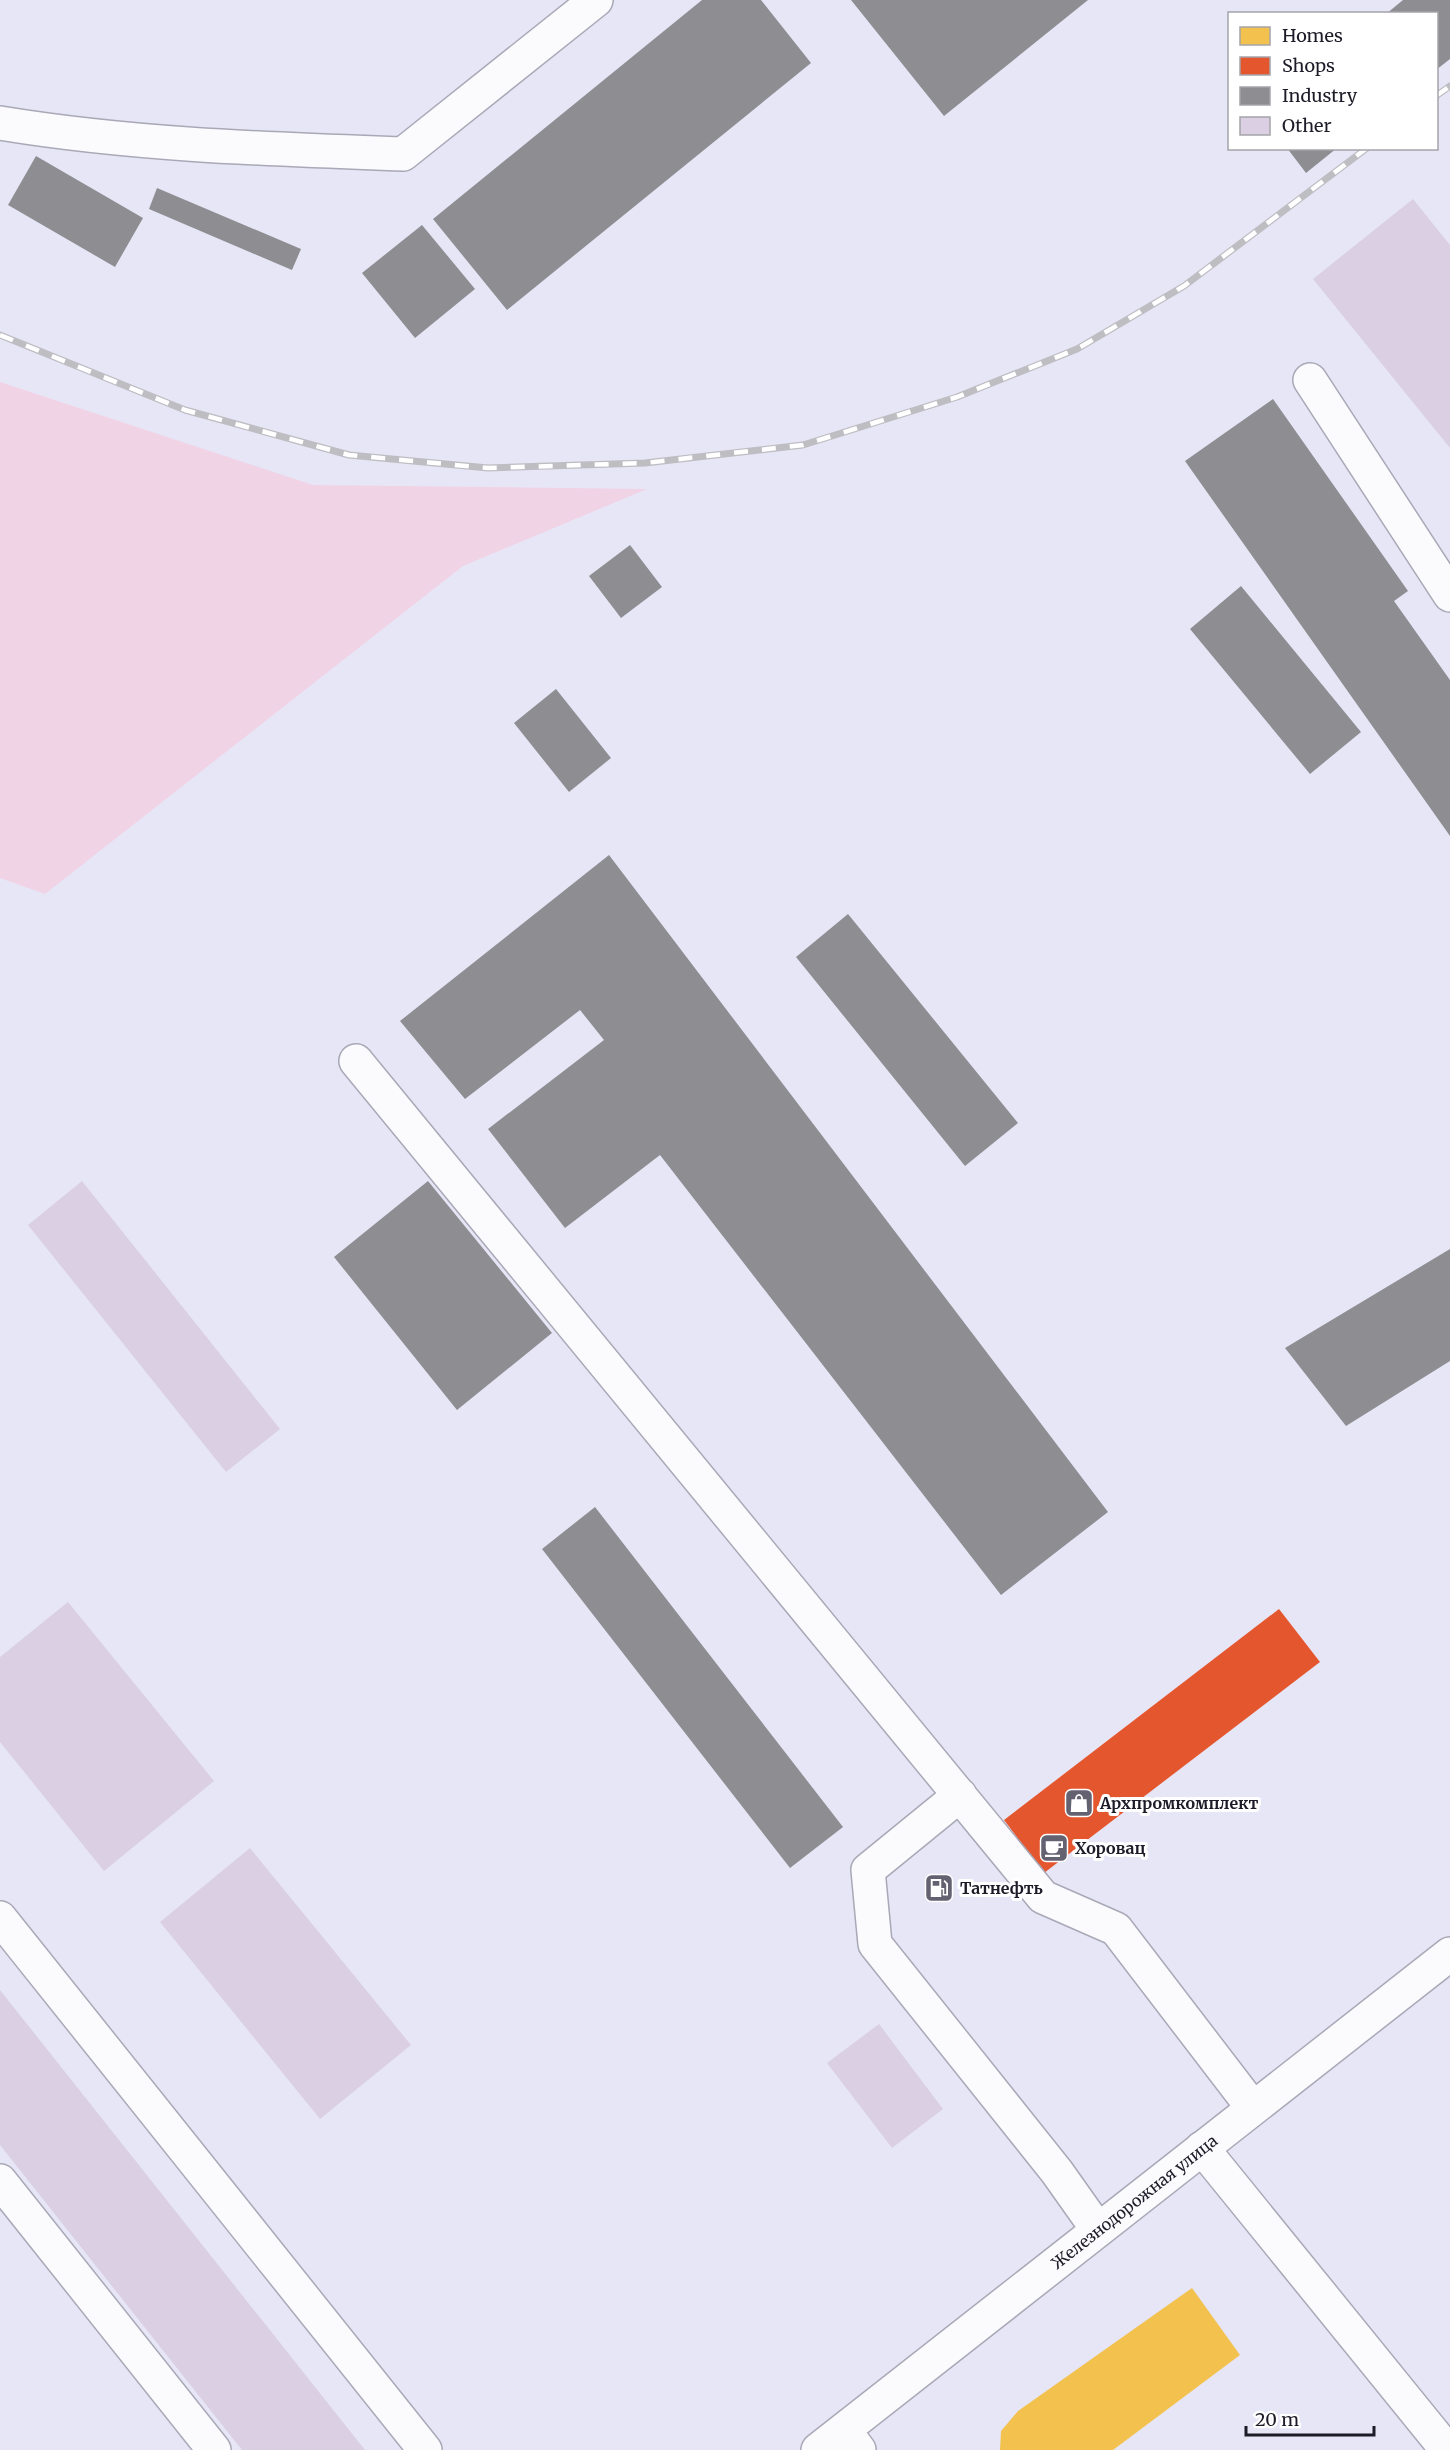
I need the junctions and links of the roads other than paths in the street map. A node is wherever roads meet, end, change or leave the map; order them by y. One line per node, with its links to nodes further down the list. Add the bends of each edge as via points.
1 (596, 0): 2 (main road, via 403,154 190,146)
2 (0, 123)
3 (1310, 380): 4 (main road)
4 (1450, 595)
5 (356, 1061): 6 (main road)
6 (960, 1795): 9 (main road, via 1043,1897 1116,1929); 12 (main road, via 868,1870 874,1944 1057,2172)
7 (0, 1918): 14 (main road)
8 (1450, 1953): 9 (main road, Железнодорожная улица)
9 (1253, 2108): 10 (main road, Железнодорожная улица)
10 (1202, 2148): 12 (main road, Железнодорожная улица); 17 (main road)
11 (0, 2181): 15 (main road)
12 (1098, 2230): 13 (main road, Железнодорожная улица)
13 (851, 2440): 16 (main road, Железнодорожная улица)
14 (419, 2448)
15 (214, 2450)
16 (818, 2450)
17 (1447, 2450)

